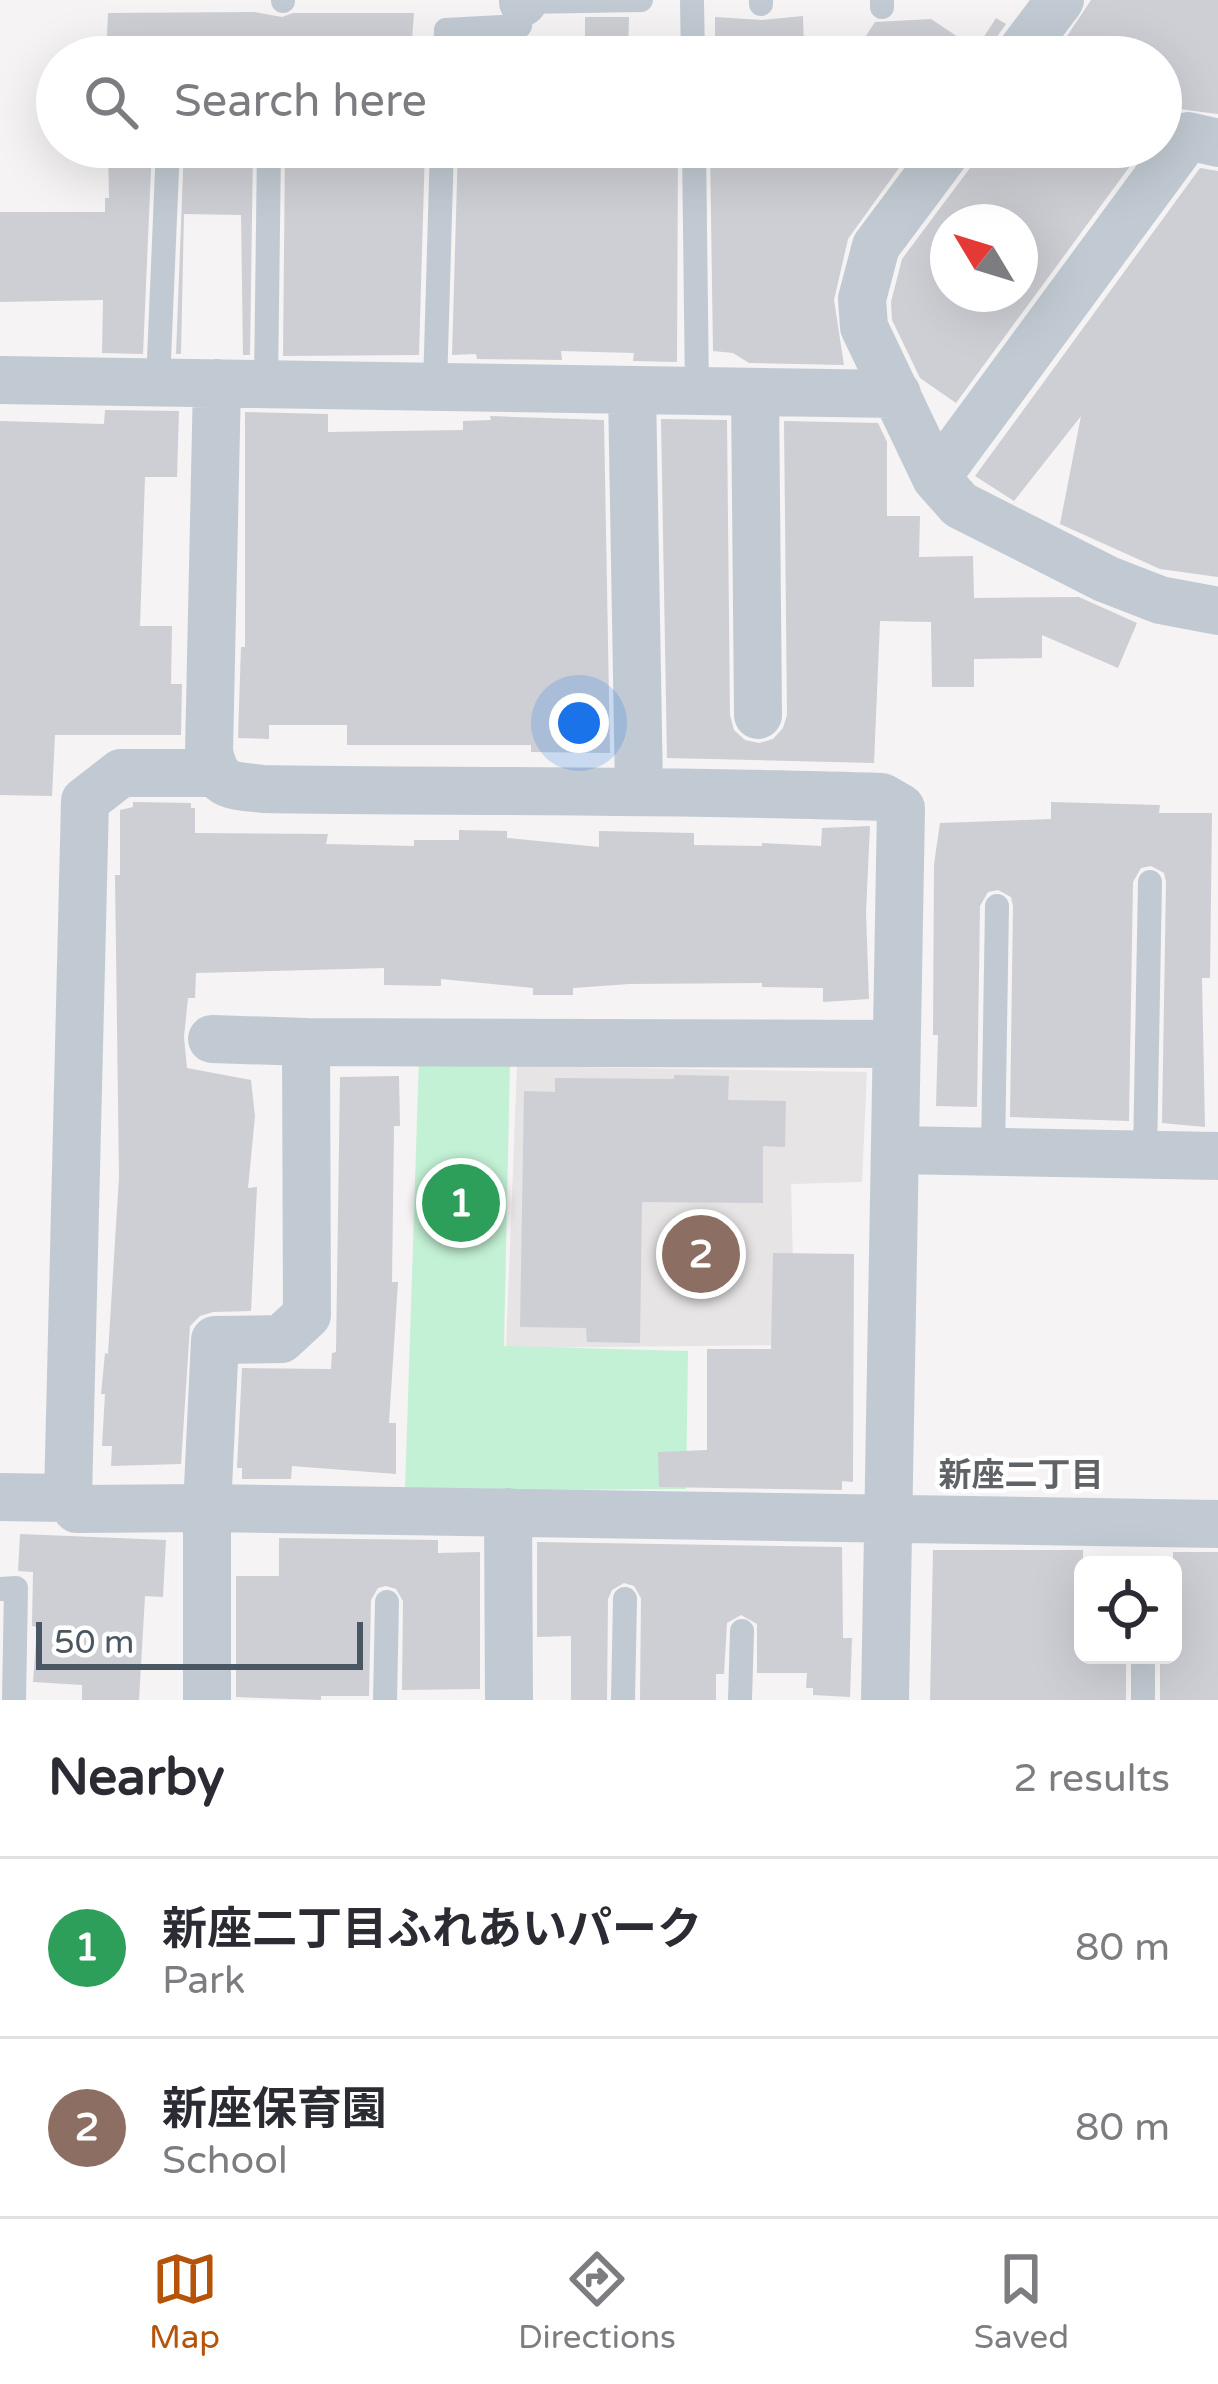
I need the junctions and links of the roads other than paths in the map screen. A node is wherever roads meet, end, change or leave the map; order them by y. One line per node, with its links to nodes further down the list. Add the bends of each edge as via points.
1 (641, 0): 3 (lane)
2 (1060, 0): 7 (street)
3 (524, 1): 5 (lane, via 520,26)
4 (692, 2): 6 (lane)
5 (446, 36)
6 (693, 36)
7 (1033, 36)
8 (1218, 143): 9 (street, via 1188,136)
9 (1182, 144)
10 (167, 168): 17 (lane)
11 (269, 168): 19 (lane)
12 (441, 168): 20 (lane)
13 (694, 168): 22 (lane)
14 (934, 168): 24 (street, via 876,245 862,299 864,328)
15 (1164, 168): 25 (street)
16 (0, 380): 17 (street)
17 (158, 382): 18 (street)
18 (217, 383): 19 (street); 28 (street)
19 (266, 385): 20 (street)
20 (435, 387): 21 (street)
21 (632, 389): 22 (street); 29 (street)
22 (697, 391): 23 (street)
23 (755, 392): 24 (street); 27 (street)
24 (898, 394): 25 (street)
25 (936, 478): 26 (street, via 960,505 1106,579)
26 (1218, 610)
27 (758, 715)
28 (214, 772): 29 (street, via 227,784 264,789); 40 (street, via 121,772 85,801)
29 (639, 789): 34 (street, via 882,796 902,808)
30 (1150, 882): 37 (lane)
31 (997, 906): 36 (lane)
32 (212, 1039): 33 (street)
33 (306, 1042): 34 (street); 41 (street, via 307,1316 281,1340 214,1340)
34 (897, 1044): 35 (street)
35 (895, 1150): 36 (street); 43 (street)
36 (993, 1151): 37 (street)
37 (1144, 1154): 38 (street)
38 (1218, 1156)
39 (0, 1498): 40 (street)
40 (68, 1498): 41 (street, via 77,1509)
41 (207, 1508): 42 (street); 51 (street)
42 (508, 1512): 43 (street); 53 (street)
43 (889, 1517): 44 (street); 56 (street)
44 (1218, 1524)
45 (0, 1589): 50 (lane, via 16,1588)
46 (625, 1599): 54 (lane)
47 (387, 1602): 52 (lane)
48 (742, 1631): 55 (lane)
49 (1143, 1664): 57 (lane)
50 (14, 1700)
51 (207, 1700)
52 (385, 1700)
53 (508, 1700)
54 (623, 1700)
55 (740, 1700)
56 (885, 1700)
57 (1143, 1700)

